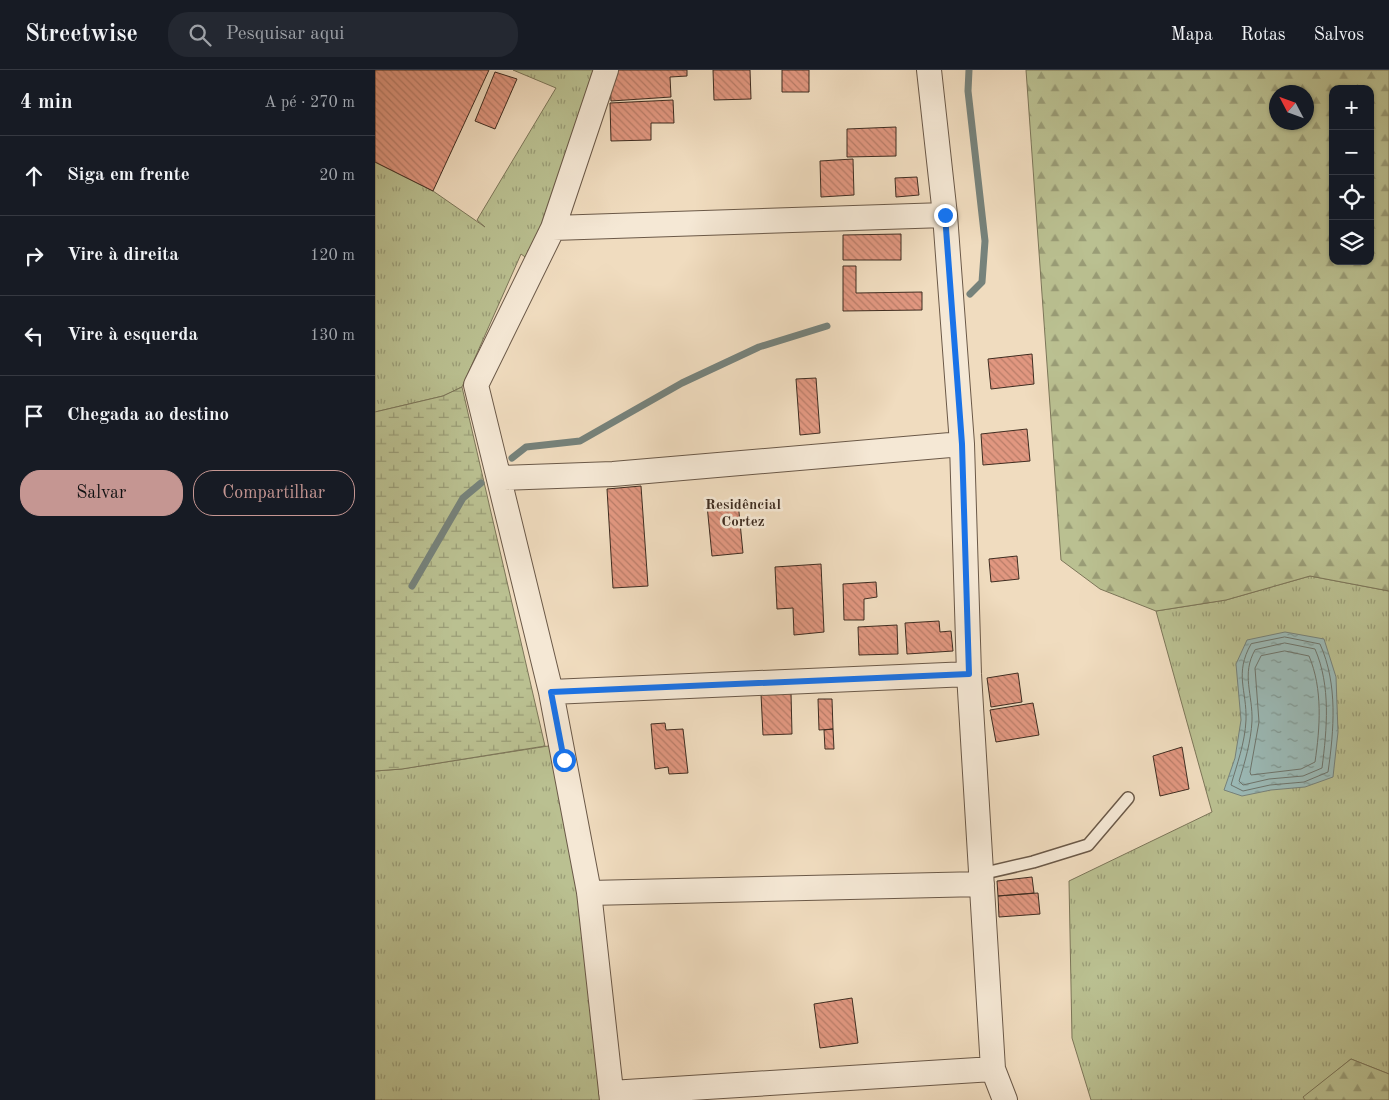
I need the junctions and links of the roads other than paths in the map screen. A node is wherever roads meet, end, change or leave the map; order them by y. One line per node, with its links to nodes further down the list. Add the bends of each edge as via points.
1 (606, 70): 4 (street)
2 (929, 70): 3 (street)
3 (945, 215): 4 (street); 5 (street)
4 (553, 228): 6 (street, via 476,385)
5 (962, 444): 6 (street, via 613,474); 7 (street)
6 (499, 478): 8 (street)
7 (969, 674): 8 (street); 10 (street)
8 (551, 692): 11 (street)
9 (1128, 798): 10 (lane, via 1088,845)
10 (981, 879): 11 (street); 12 (street)
11 (589, 893): 13 (street)
12 (993, 1069): 13 (street); 14 (street)
13 (611, 1096)
14 (1005, 1100)

